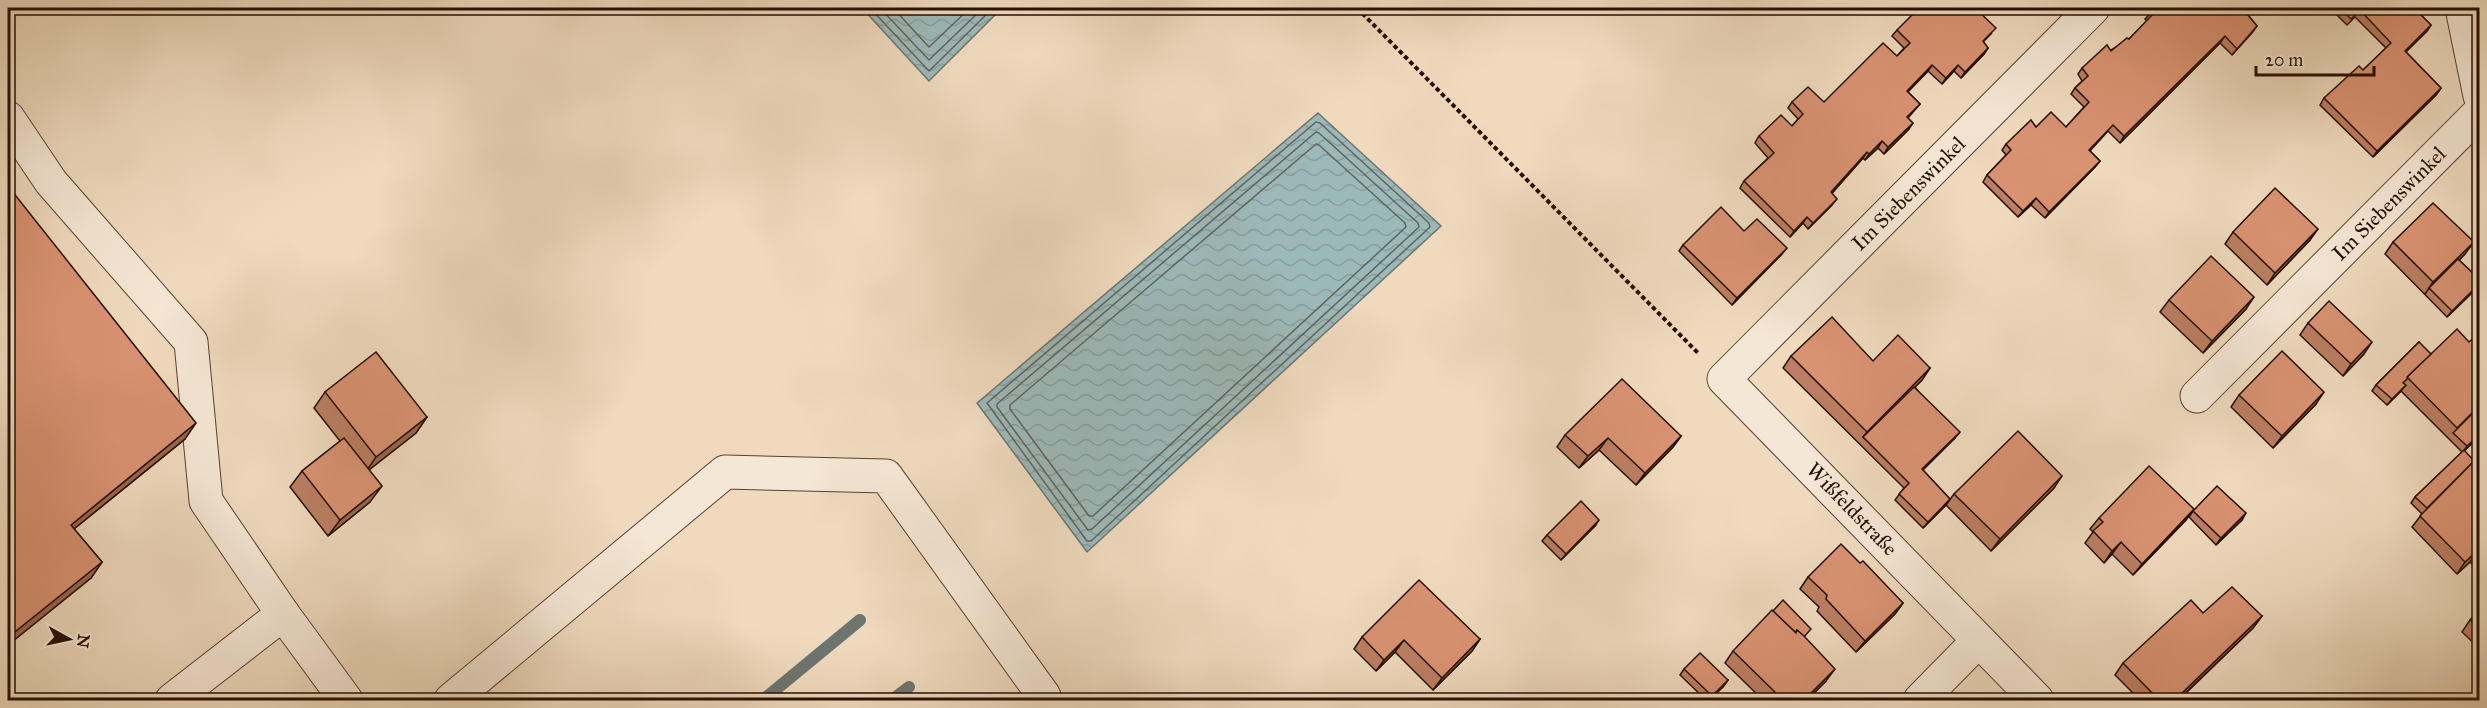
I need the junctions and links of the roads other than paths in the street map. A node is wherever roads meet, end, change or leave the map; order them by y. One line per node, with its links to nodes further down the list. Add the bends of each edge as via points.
1 (2093, 8): 6 (street, Im Siebenswinkel)
2 (2469, 21): 3 (street)
3 (2480, 96)
4 (2480, 112): 7 (street, Im Siebenswinkel)
5 (8, 118): 8 (street, via 51,182 191,342 206,501)
6 (1724, 379): 9 (street, Wißfeldstraße)
7 (2197, 396)
8 (283, 614): 10 (street); 11 (street)
9 (1978, 641): 14 (street); 15 (street, Wißfeldstraße)
10 (172, 700)
11 (346, 700)
12 (451, 700): 13 (street, via 725,472 886,476 1044,696)
13 (1039, 700)
14 (1920, 700)
15 (2037, 700)

